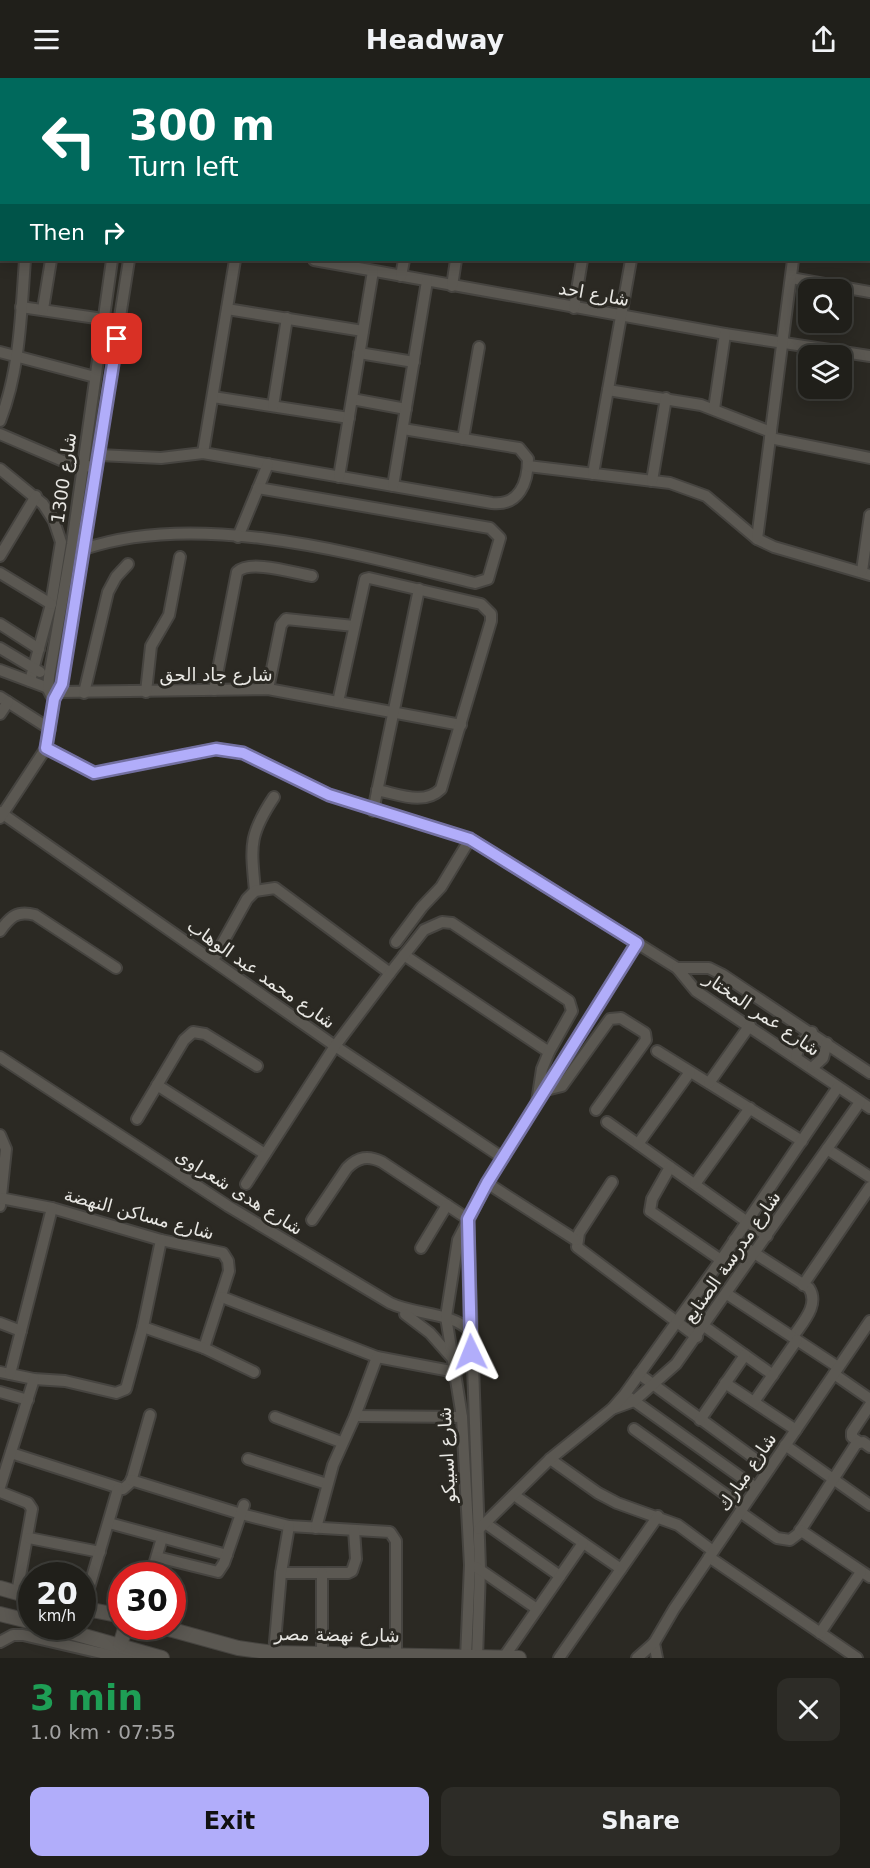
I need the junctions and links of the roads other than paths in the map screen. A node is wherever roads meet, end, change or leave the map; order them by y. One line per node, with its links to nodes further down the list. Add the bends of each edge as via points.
1 (25, 261): 18 (street)
2 (51, 261): 20 (street)
3 (112, 261): 24 (street, شارع 1300)
4 (129, 261): 49 (street, شارع 1300)
5 (236, 261): 21 (street)
6 (319, 261): 12 (street, شارع احد)
7 (404, 261): 13 (street)
8 (456, 261): 16 (street)
9 (582, 261): 19 (street)
10 (631, 261): 22 (street)
11 (793, 261): 14 (street)
12 (373, 271): 13 (street, شارع احد); 25 (street)
13 (401, 276): 15 (street, شارع احد)
14 (791, 278): 17 (street); 27 (street)
15 (427, 281): 16 (street, شارع احد); 33 (street)
16 (452, 286): 19 (street, شارع احد)
17 (870, 292)
18 (21, 307): 20 (street); 32 (street)
19 (574, 308): 22 (street, شارع احد)
20 (43, 309): 24 (street)
21 (227, 309): 23 (street); 36 (street)
22 (621, 316): 26 (street, شارع احد); 35 (street)
23 (287, 318): 25 (street); 39 (street)
24 (103, 319): 34 (street, شارع 1300)
25 (363, 331): 30 (street)
26 (725, 334): 27 (street, شارع احد); 41 (street)
27 (782, 343): 31 (street, شارع احد); 46 (street)
28 (479, 347): 47 (street)
29 (0, 352): 32 (street)
30 (359, 354): 33 (street); 38 (street)
31 (870, 357)
32 (16, 359): 34 (street); 43 (street)
33 (414, 362): 40 (street)
34 (95, 377): 52 (street, شارع 1300)
35 (608, 390): 37 (street); 56 (street)
36 (213, 397): 39 (street); 48 (street)
37 (666, 398): 41 (street); 58 (street)
38 (352, 399): 40 (street); 42 (street)
39 (273, 406): 42 (street)
40 (406, 409): 44 (street)
41 (714, 409): 46 (street)
42 (349, 418): 57 (street)
43 (0, 421)
44 (403, 429): 47 (street); 59 (street)
45 (0, 434): 52 (street)
46 (770, 435): 50 (street); 64 (street)
47 (464, 439): 53 (street, via 519,448)
48 (203, 453): 49 (street, via 161,458); 51 (street)
49 (99, 455): 54 (street, شارع 1300)
50 (870, 458)
51 (268, 464): 57 (street); 60 (street)
52 (82, 466): 54 (street); 82 (street, شارع 1300)
53 (528, 466): 56 (street); 59 (street, via 519,494 502,504)
54 (97, 468): 66 (street, شارع 1300)
55 (0, 469): 61 (street)
56 (593, 474): 58 (street)
57 (339, 477): 59 (street)
58 (652, 481): 64 (street, via 706,496)
59 (393, 486)
60 (258, 488): 63 (street); 63 (street, via 490,528 500,538 492,573 488,579 475,583 330,548)
61 (36, 496): 65 (street); 74 (street, via 54,521 61,542)
62 (870, 515): 71 (street)
63 (238, 537): 66 (street, via 142,535)
64 (757, 538): 71 (street, via 774,547)
65 (4, 540): 67 (street)
66 (84, 549): 82 (street, شارع 1300)
67 (0, 556)
68 (180, 557): 85 (street, via 169,615 151,646)
69 (128, 564): 86 (street, via 108,592)
70 (0, 573): 74 (street)
71 (866, 573)
72 (312, 576): 84 (street, via 254,566 237,572)
73 (419, 589): 76 (street, via 365,579); 89 (street); 91 (street, via 482,604 491,614)
74 (51, 604): 78 (street)
75 (0, 624): 78 (street)
76 (354, 626): 83 (street, via 286,619 281,625); 88 (street)
77 (0, 648): 79 (street)
78 (39, 649): 79 (street)
79 (34, 668): 81 (street); 82 (street)
80 (0, 669): 81 (street)
81 (30, 681): 82 (street)
82 (54, 688): 86 (street); 92 (street, شارع 1300)
83 (268, 689): 84 (street, شارع جاد الحق); 88 (street, شارع جاد الحق)
84 (214, 690): 85 (street, شارع جاد الحق)
85 (146, 692): 86 (street, شارع جاد الحق)
86 (80, 693)
87 (4, 700): 90 (street); 92 (street)
88 (338, 702): 89 (street, شارع جاد الحق)
89 (393, 713): 91 (street, شارع جاد الحق); 94 (street)
90 (0, 714)
91 (461, 725): 94 (street, via 445,781 436,795 419,798)
92 (50, 729): 93 (street, شارع 1300)
93 (46, 748): 96 (street, via 94,773 202,751 230,750); 97 (street, شارع 1300)
94 (377, 790): 96 (street)
95 (274, 797): 99 (street, via 252,838)
96 (373, 811): 98 (street)
97 (1, 814): 104 (street, شارع محمد عبد الوهاب)
98 (470, 839): 101 (street, via 441,887); 102 (street)
99 (255, 891): 104 (street); 107 (street, via 275,888 285,893)
100 (0, 931): 105 (street, via 14,914 35,915)
101 (396, 942)
102 (637, 943): 106 (street); 123 (street, شارع اسبيكو)
103 (404, 954): 107 (street); 113 (street); 113 (street, via 432,924 452,923 555,991 569,1001 572,1011)
104 (213, 960): 111 (street, شارع محمد عبد الوهاب)
105 (116, 968)
106 (677, 968): 108 (street, شارع عمر المختار, via 696,991); 109 (street, شارع عمر المختار, via 709,968)
107 (390, 973): 111 (street)
108 (750, 1025): 114 (street, شارع عمر المختار); 120 (street)
109 (812, 1032): 110 (street, شارع عمر المختار); 114 (street, via 800,1043)
110 (827, 1043): 117 (street, via 823,1058); 119 (street, شارع عمر المختار)
111 (335, 1046): 135 (street); 136 (street, شارع محمد عبد الوهاب)
112 (657, 1051): 118 (street)
113 (549, 1052): 125 (street)
114 (796, 1057): 117 (street, شارع عمر المختار)
115 (0, 1058): 160 (street, شارع هدى شعراوى, via 228,1206)
116 (257, 1066): 121 (street, via 205,1034 193,1032 184,1040)
117 (812, 1068): 122 (street, شارع عمر المختار)
118 (690, 1072): 120 (street); 133 (street)
119 (870, 1073)
120 (709, 1083): 126 (street)
121 (157, 1086): 129 (street); 135 (street)
122 (838, 1087): 124 (street, شارع عمر المختار); 132 (street, شارع مدرسة الصنايع)
123 (546, 1090): 125 (street, شارع اسبيكو); 128 (street, via 562,1086 610,1019 621,1018 645,1033 646,1040)
124 (860, 1102): 127 (street, شارع عمر المختار); 134 (street, شارع مدرسة الصنايع)
125 (537, 1104): 136 (street, شارع اسبيكو)
126 (750, 1108): 132 (street); 142 (street)
127 (870, 1108)
128 (596, 1110)
129 (137, 1119)
130 (608, 1122): 133 (street)
131 (0, 1135): 144 (street, via 6,1149)
132 (802, 1140): 149 (street, شارع مدرسة الصنايع)
133 (638, 1144): 137 (street)
134 (827, 1149): 138 (street); 150 (street, شارع مدرسة الصنايع)
135 (265, 1154): 141 (street)
136 (503, 1158): 140 (street, شارع اسبيكو)
137 (670, 1167): 142 (street); 156 (street, via 652,1198 650,1211)
138 (870, 1177)
139 (612, 1182): 152 (street)
140 (487, 1183): 147 (street, شارع اسبيكو); 152 (street)
141 (246, 1184)
142 (695, 1184): 149 (street)
143 (870, 1187): 157 (street)
144 (1, 1201): 146 (street, شارع مساكن النهضة)
145 (447, 1205): 147 (street); 148 (street, via 382,1162 363,1157 347,1168); 154 (street)
146 (52, 1208): 151 (street, شارع مساكن النهضة); 167 (street)
147 (468, 1219): 161 (street, شارع اسبيكو, via 458,1240); 168 (street, شارع اسبيكو)
148 (312, 1220)
149 (747, 1221): 150 (street); 153 (street, شارع مدرسة الصنايع)
150 (767, 1236): 155 (street, شارع مدرسة الصنايع)
151 (161, 1239): 159 (street, شارع مساكن النهضة, via 223,1253 229,1271); 165 (street)
152 (576, 1240): 162 (street, via 581,1253)
153 (734, 1240): 155 (street); 156 (street, شارع مدرسة الصنايع)
154 (421, 1248)
155 (755, 1254): 157 (street); 158 (street, شارع مدرسة الصنايع)
156 (721, 1260): 162 (street, شارع مدرسة الصنايع)
157 (803, 1285): 170 (street, via 809,1288 814,1301)
158 (727, 1294): 164 (street, شارع مدرسة الصنايع); 170 (street)
159 (222, 1297): 171 (street); 173 (street)
160 (390, 1303): 161 (street, شارع هدى شعراوى, via 408,1311); 174 (street, via 430,1333)
161 (446, 1317): 168 (street, شارع هدى شعراوى); 174 (street, شارع اسبيكو)
162 (677, 1322): 169 (street); 179 (street, شارع مدرسة الصنايع)
163 (0, 1323): 167 (street)
164 (704, 1326): 169 (street, شارع مدرسة الصنايع); 172 (street)
165 (143, 1327): 171 (street); 181 (street, via 129,1382 122,1392)
166 (868, 1329): 175 (street, شارع مبارك)
167 (21, 1331): 178 (street)
168 (470, 1331): 219 (street, شارع اسبيكو)
169 (697, 1336): 183 (street, شارع مدرسة الصنايع)
170 (795, 1339): 175 (street); 180 (street)
171 (204, 1348): 176 (street)
172 (745, 1355): 180 (street); 182 (street)
173 (377, 1357): 177 (street); 191 (street)
174 (453, 1359): 177 (street, شارع اسبيكو)
175 (836, 1371): 186 (street); 196 (street, شارع مبارك)
176 (254, 1372)
177 (456, 1372): 193 (street, شارع اسبيكو)
178 (5, 1373): 181 (street)
179 (639, 1374): 183 (street); 185 (street, شارع مدرسة الصنايع)
180 (772, 1375): 188 (street)
181 (34, 1379): 187 (street)
182 (725, 1383): 188 (street); 194 (street)
183 (653, 1386): 185 (street, شارع مدرسة الصنايع); 194 (street)
184 (0, 1392): 187 (street)
185 (629, 1398): 203 (street, شارع مدرسة الصنايع); 209 (street)
186 (870, 1399)
187 (28, 1400): 201 (street)
188 (754, 1402): 196 (street)
189 (870, 1405): 198 (street, via 851,1434)
190 (150, 1416): 206 (street)
191 (355, 1416): 193 (street); 197 (street)
192 (275, 1417): 197 (street)
193 (462, 1417): 232 (street, شارع اسبيكو)
194 (700, 1420): 204 (street)
195 (634, 1429): 214 (street)
196 (796, 1430): 199 (street, شارع مبارك)
197 (341, 1442): 207 (street)
198 (859, 1442): 200 (street); 205 (street)
199 (785, 1445): 204 (street, شارع مبارك); 205 (street)
200 (870, 1447)
201 (11, 1453): 208 (street); 210 (street)
202 (248, 1459): 207 (street)
203 (549, 1459): 212 (street, شارع مدرسة الصنايع); 216 (street, via 617,1503)
204 (769, 1469): 209 (street, شارع مبارك)
205 (834, 1479): 213 (street); 222 (street)
206 (131, 1480): 210 (street, via 128,1486); 215 (street)
207 (327, 1484): 220 (street)
208 (0, 1486)
209 (756, 1488): 214 (street, شارع مبارك)
210 (118, 1489): 217 (street)
211 (0, 1492): 223 (street, via 30,1504)
212 (514, 1495): 219 (street, شارع مدرسة الصنايع); 225 (street)
213 (870, 1505)
214 (742, 1509): 222 (street, via 784,1540 795,1538); 227 (street, شارع مبارك)
215 (243, 1510): 218 (street); 228 (street)
216 (658, 1516): 227 (street, via 678,1525); 233 (street)
217 (109, 1524): 224 (street); 226 (street)
218 (289, 1526): 220 (street); 234 (street)
219 (482, 1526): 232 (street, شارع اسبيكو); 237 (street)
220 (316, 1528): 221 (street)
221 (354, 1530): 235 (street, via 356,1559 352,1571); 256 (street, via 387,1531 396,1541)
222 (800, 1530): 236 (street)
223 (29, 1538): 226 (street); 239 (street)
224 (162, 1538): 228 (street); 229 (street)
225 (583, 1543): 233 (street); 237 (street)
226 (100, 1552): 231 (street)
227 (711, 1554): 247 (street); 252 (street, شارع مبارك)
228 (227, 1555): 229 (street, via 222,1569 214,1572)
229 (157, 1557): 230 (street)
230 (155, 1562)
231 (96, 1565)
232 (475, 1567): 240 (street); 258 (street, شارع اسبيكو)
233 (621, 1569): 261 (street)
234 (281, 1573): 235 (street); 254 (street)
235 (322, 1573): 255 (street)
236 (866, 1574): 247 (street)
237 (560, 1576): 240 (street)
238 (0, 1588): 239 (street)
239 (17, 1593)
240 (537, 1609): 259 (street)
241 (96, 1611): 242 (street)
242 (102, 1613): 244 (street); 246 (street)
243 (0, 1614): 245 (street)
244 (108, 1614)
245 (18, 1618)
246 (96, 1631)
247 (820, 1633): 264 (street)
248 (186, 1634): 254 (street, شارع نهضة مصر)
249 (96, 1638): 253 (street)
250 (122, 1640): 253 (street)
251 (0, 1642): 257 (street, via 23,1635 101,1653)
252 (654, 1642): 262 (street, شارع مبارك); 263 (street)
253 (120, 1645): 257 (street)
254 (274, 1653): 255 (street, شارع نهضة مصر)
255 (322, 1654): 256 (street, شارع نهضة مصر)
256 (396, 1655): 258 (street, شارع نهضة مصر)
257 (159, 1657)
258 (472, 1657): 259 (street, شارع نهضة مصر)
259 (504, 1657): 260 (street, شارع نهضة مصر)
260 (519, 1658)
261 (559, 1658)
262 (637, 1658)
263 (657, 1658)
264 (857, 1658)

